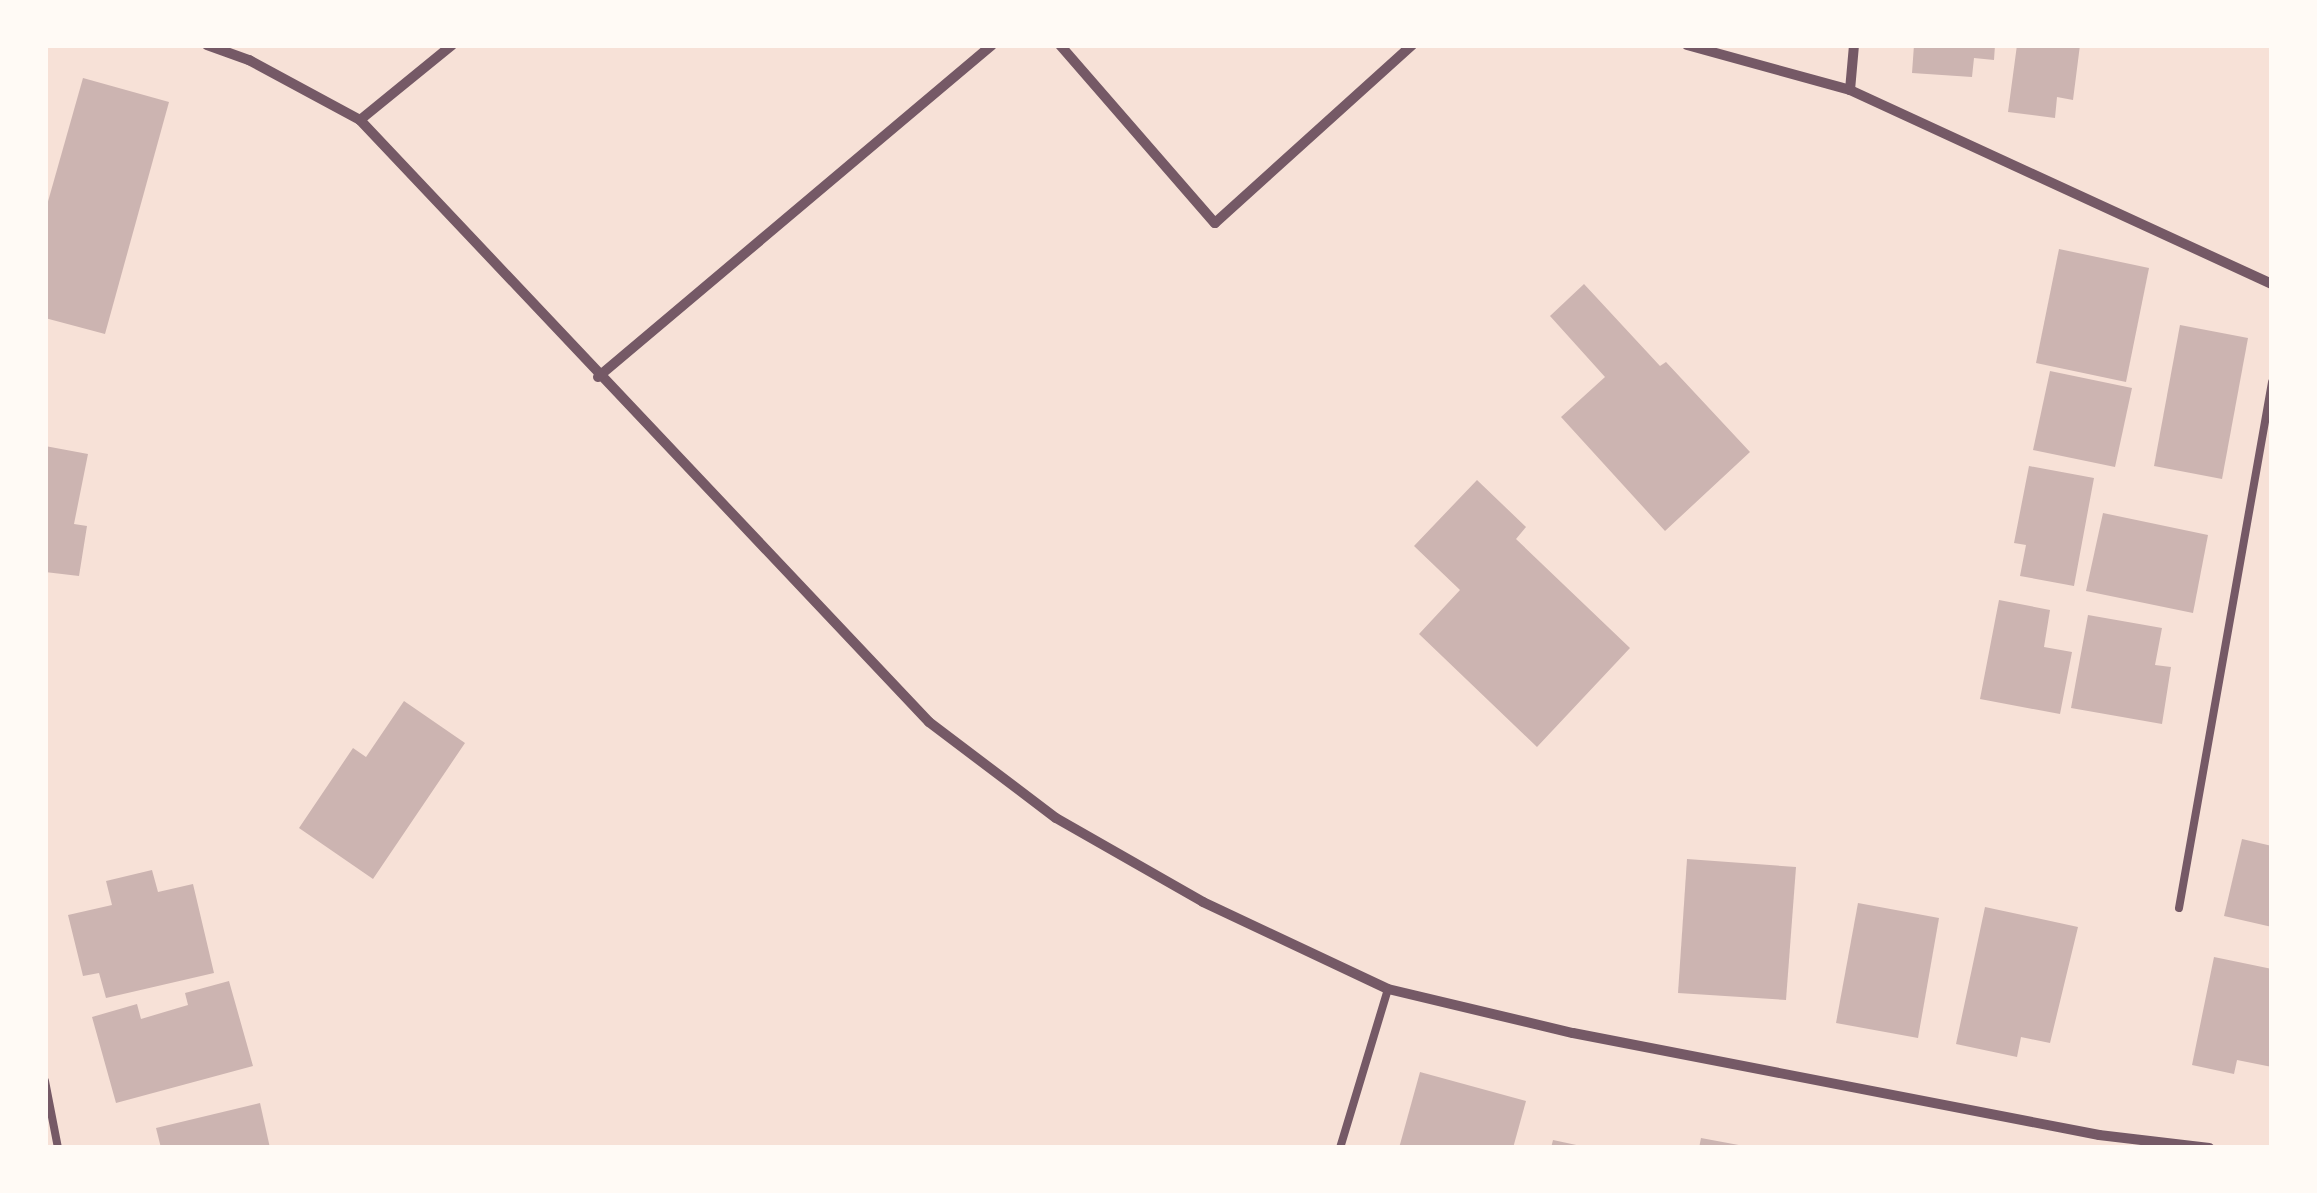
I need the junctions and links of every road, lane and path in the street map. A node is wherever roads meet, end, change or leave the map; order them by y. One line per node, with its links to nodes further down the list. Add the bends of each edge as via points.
1 (207, 45): 9 (street)
2 (452, 45): 9 (street)
3 (992, 45): 11 (street)
4 (1060, 45): 5 (street, via 1215,223)
5 (1412, 45)
6 (1687, 45): 8 (street)
7 (1854, 45): 8 (street)
8 (1850, 90): 10 (street)
9 (360, 120): 11 (street)
10 (2272, 284)
11 (598, 376): 14 (street, via 928,722 1056,818 1204,902)
12 (2272, 382): 13 (lane)
13 (2179, 908)
14 (1388, 988): 16 (street, via 1572,1033); 18 (lane)
15 (45, 1081): 17 (lane)
16 (2100, 1135): 19 (street); 20 (street)
17 (58, 1148)
18 (1340, 1148)
19 (2099, 1148)
20 (2209, 1148)

